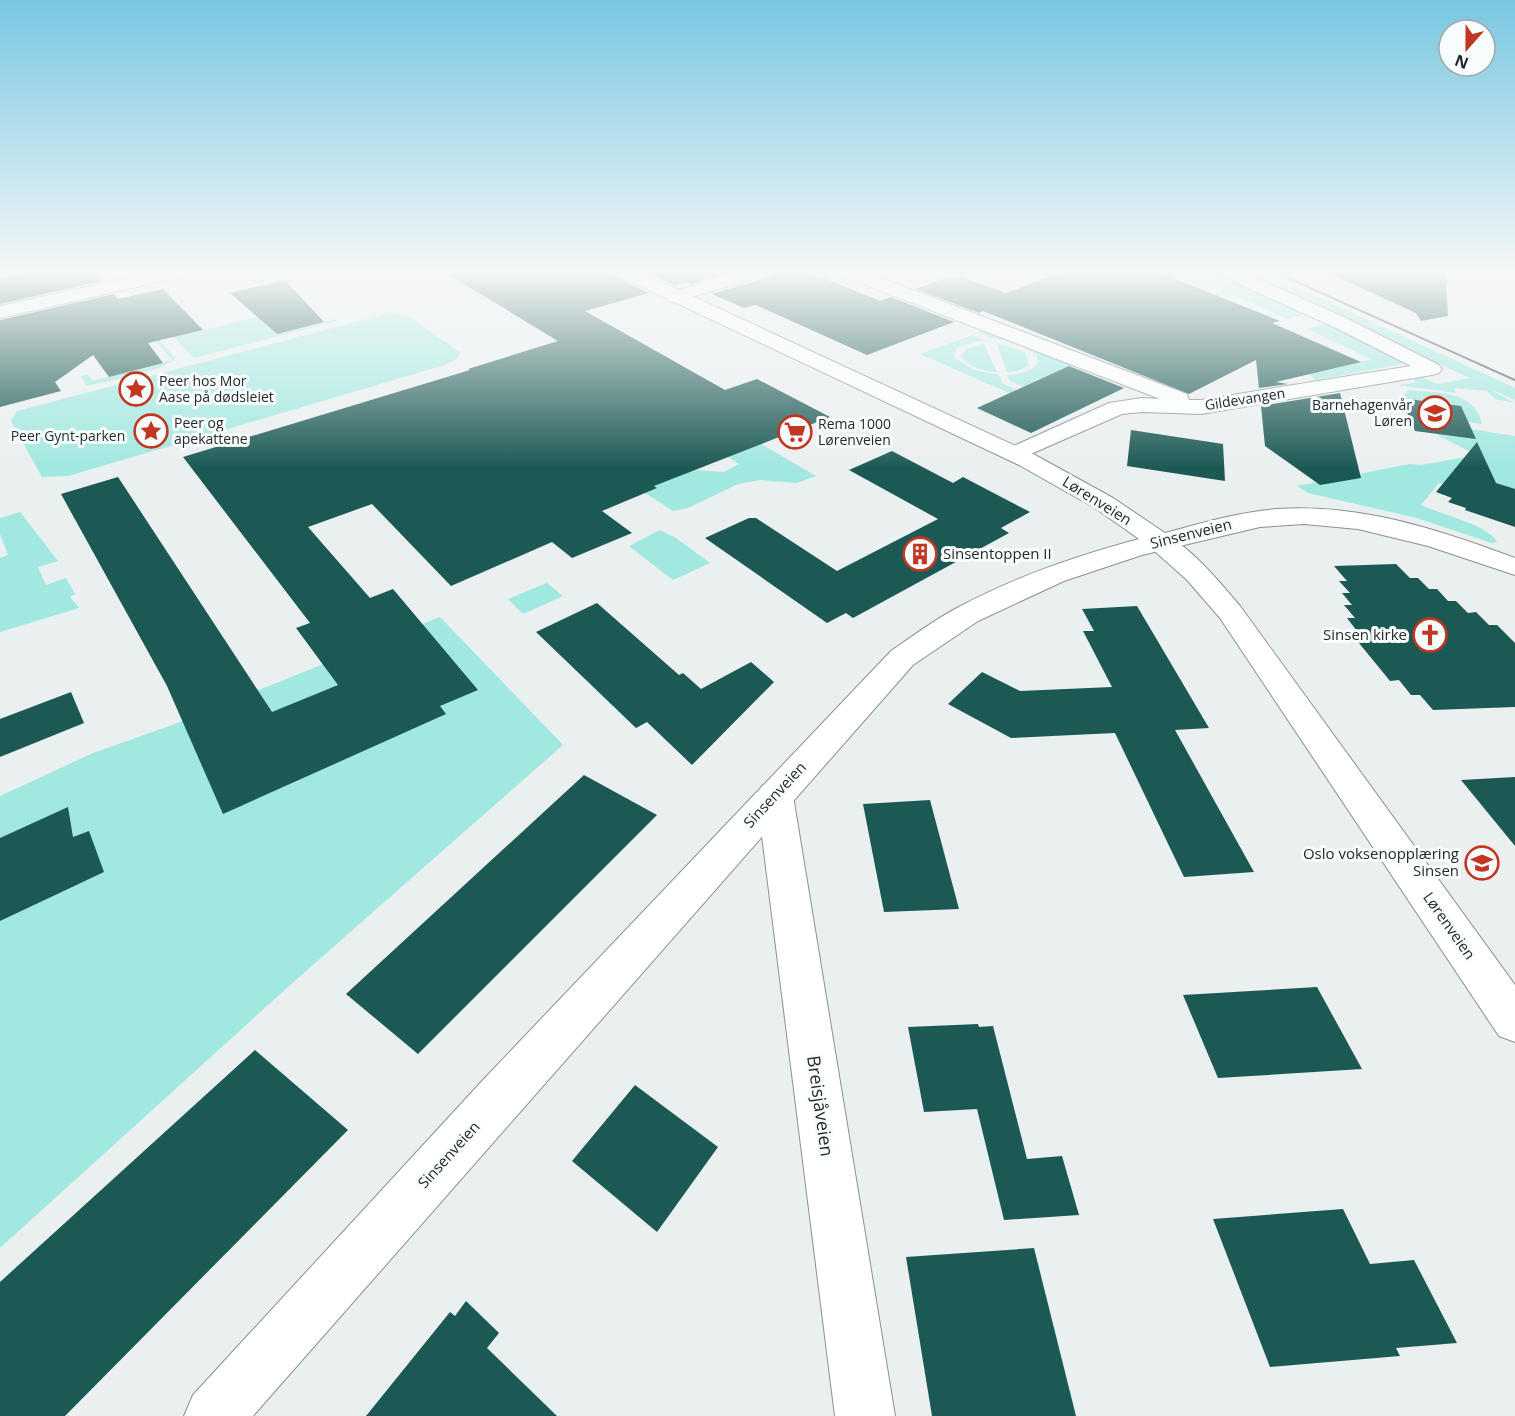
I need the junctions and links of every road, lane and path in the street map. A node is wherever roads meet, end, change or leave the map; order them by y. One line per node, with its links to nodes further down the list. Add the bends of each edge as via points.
1 (760, 336): 5 (street, Lørenveien)
2 (1019, 336): 4 (street)
3 (1367, 336): 4 (street, Gildevangen, via 1432,369)
4 (1200, 407): 5 (street, Gildevangen, via 1117,408)
5 (1015, 454): 6 (street, Lørenveien, via 1081,490)
6 (1159, 541): 7 (street, Sinsenveien, via 1252,519 1324,517 1412,531); 8 (street, Sinsenveien, via 1048,576 976,610 902,658); 9 (street, Lørenveien, via 1197,574 1230,612)
7 (1515, 567)
8 (775, 796): 10 (street, Sinsenveien); 11 (street, Breisjåveien)
9 (1515, 1021)
10 (214, 1416)
11 (865, 1416)

